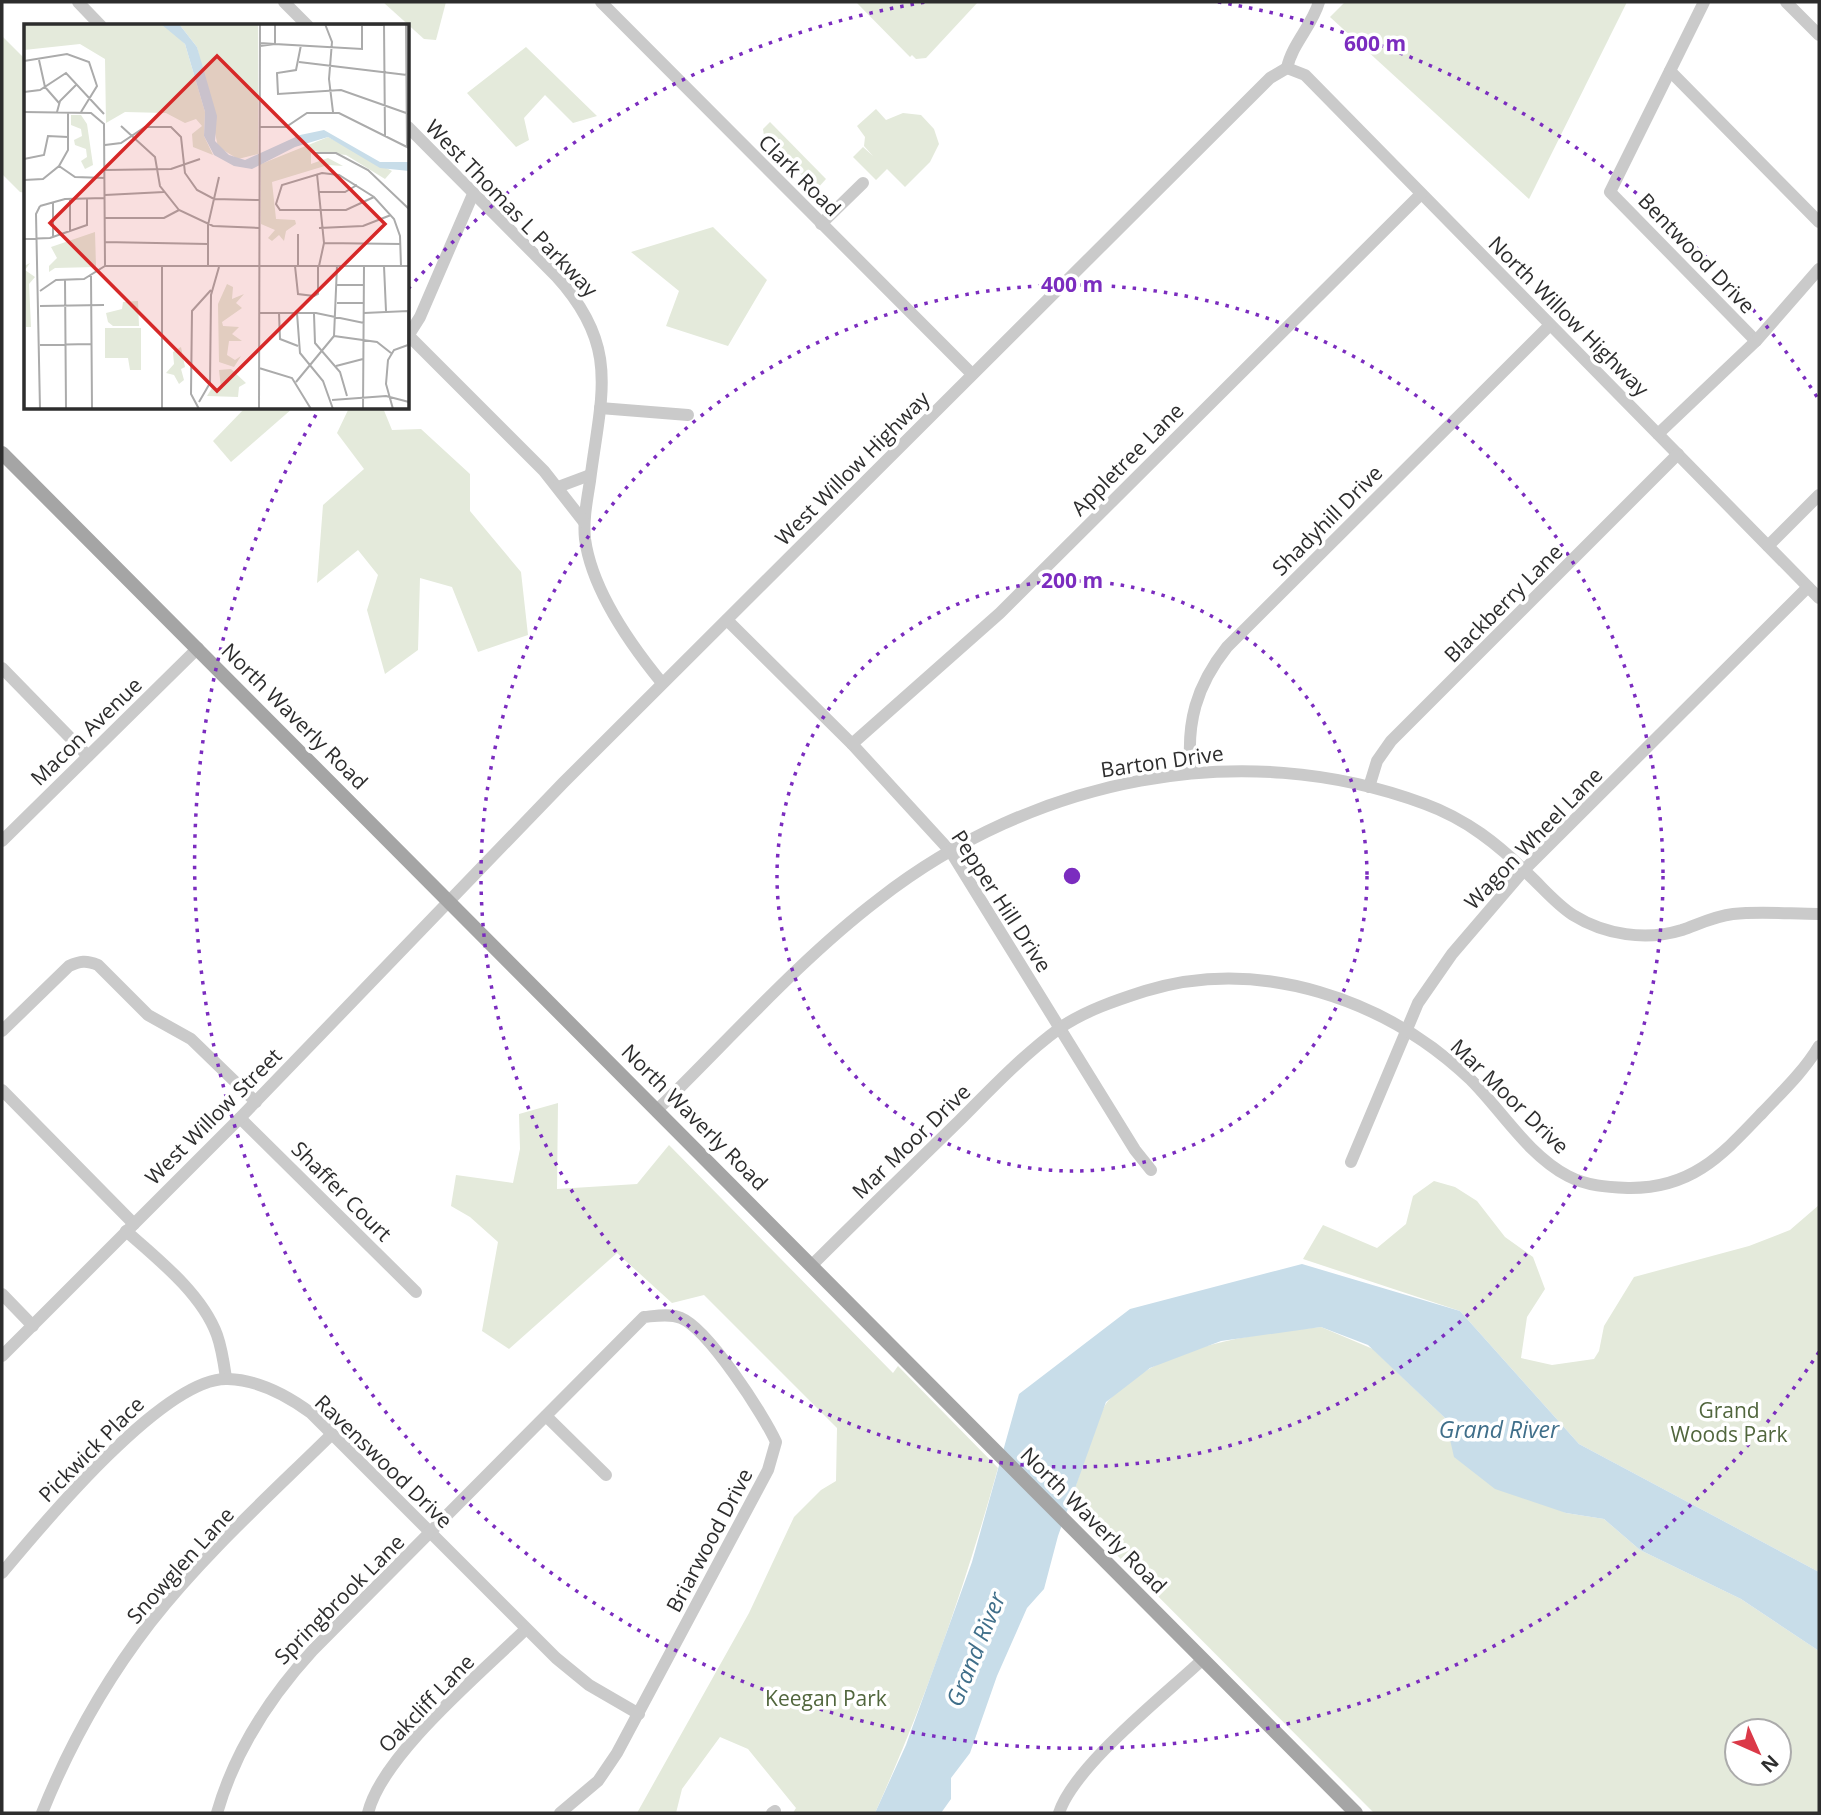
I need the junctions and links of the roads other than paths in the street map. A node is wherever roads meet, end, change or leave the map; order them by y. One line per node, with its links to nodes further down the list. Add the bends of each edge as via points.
1 (78, 2): 7 (street)
2 (284, 2): 8 (street)
3 (601, 2): 17 (street, Clark Road)
4 (1319, 2): 10 (street)
5 (1704, 2): 11 (street)
6 (1786, 2): 9 (street)
7 (99, 24)
8 (306, 24)
9 (1819, 35)
10 (1287, 68): 15 (street, North Willow Highway, via 1305,75); 23 (street, West Willow Highway, via 1270,78)
11 (1670, 71): 16 (street); 22 (street, Bentwood Drive, via 1610,192)
12 (410, 129): 14 (street, West Thomas L Parkway)
13 (863, 183): 17 (street)
14 (474, 194): 20 (street); 24 (street, West Thomas L Parkway, via 556,276 587,315 600,358)
15 (1421, 194): 19 (street, North Willow Highway); 40 (street, Appletree Lane, via 1000,613)
16 (1819, 222)
17 (821, 224): 23 (street, Clark Road)
18 (1819, 269): 22 (street)
19 (1550, 325): 26 (street, North Willow Highway); 42 (street, Shadyhill Drive, via 1213,664 1190,724)
20 (410, 332)
21 (410, 337): 30 (street)
22 (1756, 341): 26 (street)
23 (972, 374): 36 (street, West Willow Highway)
24 (600, 408): 25 (street); 29 (street, West Thomas L Parkway)
25 (688, 415)
26 (1658, 435): 28 (street, North Willow Highway)
27 (2, 453): 37 (main road, North Waverly Road)
28 (1678, 454): 33 (street, North Willow Highway); 43 (street, Blackberry Lane, via 1391,741 1382,751)
29 (590, 475): 30 (street); 32 (street, West Thomas L Parkway)
30 (558, 487): 32 (street)
31 (1819, 495): 33 (street)
32 (584, 522): 39 (street, via 586,543 610,610)
33 (1768, 546): 34 (street, North Willow Highway)
34 (1808, 587): 35 (street, North Willow Highway); 46 (street, Wagon Wheel Lane)
35 (1819, 598)
36 (727, 620): 39 (street, West Willow Highway); 40 (street, Pepper Hill Drive)
37 (198, 648): 41 (street, Macon Avenue); 47 (main road, North Waverly Road)
38 (2, 668): 41 (street)
39 (662, 683): 47 (street, West Willow Highway)
40 (852, 744): 45 (street, Pepper Hill Drive)
41 (88, 756): 44 (street, Macon Avenue)
42 (1191, 772): 43 (street, Barton Drive, via 1280,772); 45 (street, Barton Drive, via 1115,784 1047,805)
43 (1369, 787): 46 (street, Barton Drive, via 1424,803 1465,822)
44 (2, 841)
45 (951, 852): 49 (street, Pepper Hill Drive); 55 (street, Barton Drive, via 918,870 854,919)
46 (1524, 870): 48 (street, Barton Drive, via 1572,914 1623,933 1660,935 1732,914); 50 (street, Wagon Wheel Lane, via 1452,954)
47 (450, 901): 54 (street, West Willow Street); 55 (main road, North Waverly Road)
48 (1819, 914)
49 (1061, 1027): 50 (street, Mar Moor Drive, via 1147,991 1200,980 1242,979 1311,989); 58 (street, Pepper Hill Drive); 60 (street, Mar Moor Drive, via 1011,1069)
50 (1405, 1030): 52 (street, Mar Moor Drive, via 1458,1069 1564,1174 1609,1187 1658,1186 1695,1174 1755,1121); 57 (street, Wagon Wheel Lane)
51 (2, 1031): 54 (street, via 59,974 80,961 98,965 148,1015 191,1039)
52 (1819, 1046)
53 (2, 1090): 59 (street)
54 (256, 1102): 56 (street, West Willow Street)
55 (657, 1110): 60 (main road, North Waverly Road)
56 (240, 1118): 59 (street, West Willow Street); 61 (street, Shaffer Court)
57 (1351, 1162)
58 (1151, 1170)
59 (130, 1227): 64 (street, West Willow Street); 66 (street, via 207,1314 217,1334)
60 (813, 1264): 73 (main road, North Waverly Road)
61 (416, 1292)
62 (2, 1294): 64 (street)
63 (644, 1317): 67 (street, Springbrook Lane); 74 (street, Briarwood Drive, via 681,1317 696,1328 751,1396 776,1442 768,1470)
64 (33, 1325): 65 (street, West Willow Street)
65 (2, 1356)
66 (226, 1378): 68 (street, Ravenswood Drive, via 289,1398); 71 (street, Pickwick Place, via 172,1399 148,1417 54,1512)
67 (546, 1416): 69 (street); 70 (street, Springbrook Lane)
68 (332, 1434): 70 (street, Ravenswood Drive); 75 (street, Snowglen Lane, via 203,1563 150,1624 106,1686)
69 (606, 1475)
70 (430, 1533): 72 (street, Ravenswood Drive); 76 (street, Springbrook Lane, via 284,1682 255,1721)
71 (2, 1573)
72 (526, 1629): 74 (street, Ravenswood Drive, via 589,1685); 77 (street, Oakcliff Lane, via 399,1755)
73 (1202, 1660): 79 (street, via 1101,1756 1076,1784); 80 (main road, North Waverly Road)
74 (639, 1714): 78 (street, Briarwood Drive, via 598,1781)
75 (42, 1813)
76 (217, 1813)
77 (368, 1813)
78 (560, 1813)
79 (1059, 1813)
80 (1356, 1813)

